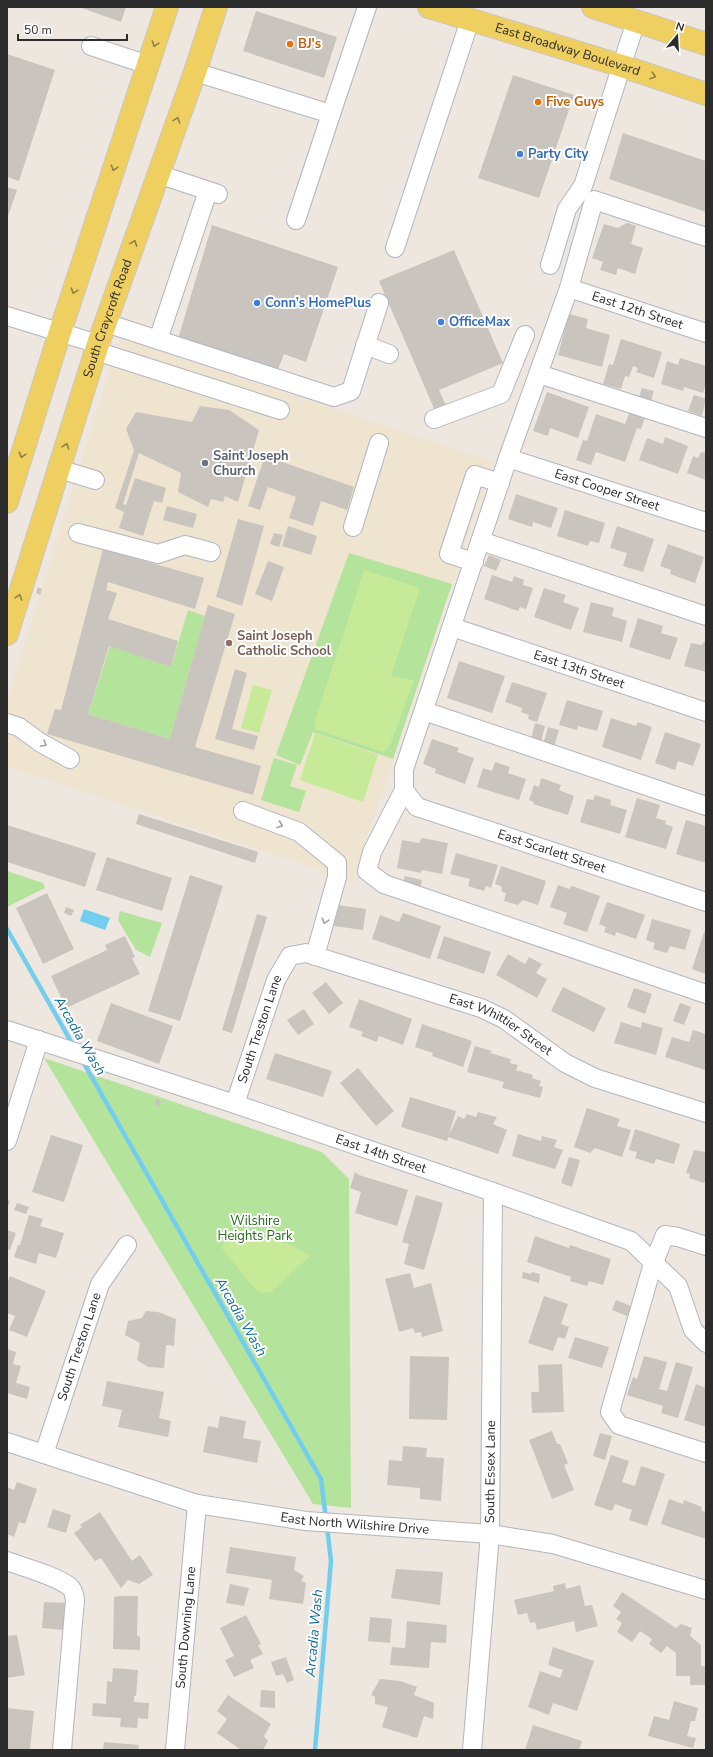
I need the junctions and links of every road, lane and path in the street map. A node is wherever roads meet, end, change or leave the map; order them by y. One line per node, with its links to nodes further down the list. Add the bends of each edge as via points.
1 (167, 7): 10 (main road, one-way to 10)
2 (216, 7): 12 (main road, South Craycroft Road)
3 (367, 7): 14 (street)
4 (429, 7): 7 (main road, East Broadway Boulevard)
5 (593, 7): 6 (main road)
6 (632, 16): 8 (main road); 11 (street)
7 (470, 20): 11 (main road, East Broadway Boulevard); 18 (street)
8 (706, 44)
9 (91, 46): 10 (street)
10 (148, 65): 24 (main road, one-way to 24)
11 (622, 66): 13 (main road, East Broadway Boulevard, one-way to 13); 19 (street, via 582,186 567,210)
12 (194, 72): 14 (street); 15 (main road, South Craycroft Road, one-way to 12)
13 (706, 94)
14 (331, 114): 16 (street)
15 (158, 174): 23 (main road, South Craycroft Road, one-way to 15); 27 (street, via 214,193)
16 (296, 220)
17 (706, 237): 20 (street, via 594,200)
18 (395, 248)
19 (550, 265)
20 (569, 288): 25 (street, East 12th Street); 31 (street)
21 (379, 303): 28 (street)
22 (7, 316): 24 (street)
23 (106, 322): 27 (street); 29 (main road, South Craycroft Road)
24 (60, 332): 29 (street); 40 (main road, one-way to 40)
25 (706, 333)
26 (524, 336): 33 (street, via 500,394)
27 (158, 340): 28 (street, via 334,397 351,392)
28 (365, 345): 30 (street)
29 (97, 348): 32 (street); 37 (main road, South Craycroft Road, one-way to 29)
30 (389, 354)
31 (538, 374): 34 (street); 36 (street)
32 (280, 410)
33 (434, 419)
34 (706, 428)
35 (378, 443): 42 (street)
36 (508, 458): 39 (street); 41 (street, East Cooper Street)
37 (59, 469): 38 (street); 49 (main road, South Craycroft Road, one-way to 37)
38 (95, 480)
39 (500, 483): 44 (street); 46 (street, via 475,475 449,554)
40 (7, 502)
41 (706, 522)
42 (353, 527)
43 (78, 533): 45 (street, via 158,554 185,545)
44 (481, 541): 46 (street); 47 (street)
45 (211, 552)
46 (474, 562): 48 (street)
47 (706, 616)
48 (452, 627): 50 (street); 51 (street, East 13th Street)
49 (7, 634)
50 (424, 711): 54 (street, via 404,769); 55 (street)
51 (706, 712)
52 (13, 725): 53 (street, one-way to 53)
53 (70, 759)
54 (404, 790): 57 (street, East Scarlett Street, via 417,807); 60 (street, via 372,852 367,871 384,884)
55 (706, 806)
56 (243, 811): 59 (street, one-way to 59, via 299,832 337,863 337,877)
57 (706, 902)
58 (290, 956): 59 (street, East Whittier Street, via 306,953); 63 (street, South Treston Lane, via 276,980)
59 (315, 956): 64 (street, East Whittier Street, via 481,1008 504,1019 565,1063 595,1078)
60 (706, 994)
61 (7, 1030): 62 (street, East 14th Street)
62 (39, 1040): 63 (street, East 14th Street); 65 (street)
63 (235, 1104): 66 (street, East 14th Street)
64 (706, 1113)
65 (7, 1141)
66 (493, 1192): 69 (street, East 14th Street, via 631,1241); 75 (street, South Essex Lane)
67 (127, 1245): 73 (street, South Treston Lane, via 100,1284)
68 (706, 1246): 69 (street, via 678,1236 665,1235)
69 (654, 1263): 70 (street, East 14th Street, via 678,1286 693,1330); 72 (street, via 610,1412 619,1425)
70 (706, 1343)
71 (7, 1442): 73 (street, East North Wilshire Drive)
72 (706, 1453)
73 (44, 1454): 74 (street, East North Wilshire Drive)
74 (197, 1504): 75 (street, East North Wilshire Drive, via 306,1521); 79 (street, South Downing Lane)
75 (490, 1534): 77 (street, East North Wilshire Drive, via 553,1544); 80 (street, South Essex Lane)
76 (7, 1562): 78 (street, via 51,1578 74,1592)
77 (706, 1590)
78 (62, 1750)
79 (175, 1750)
80 (472, 1750)

